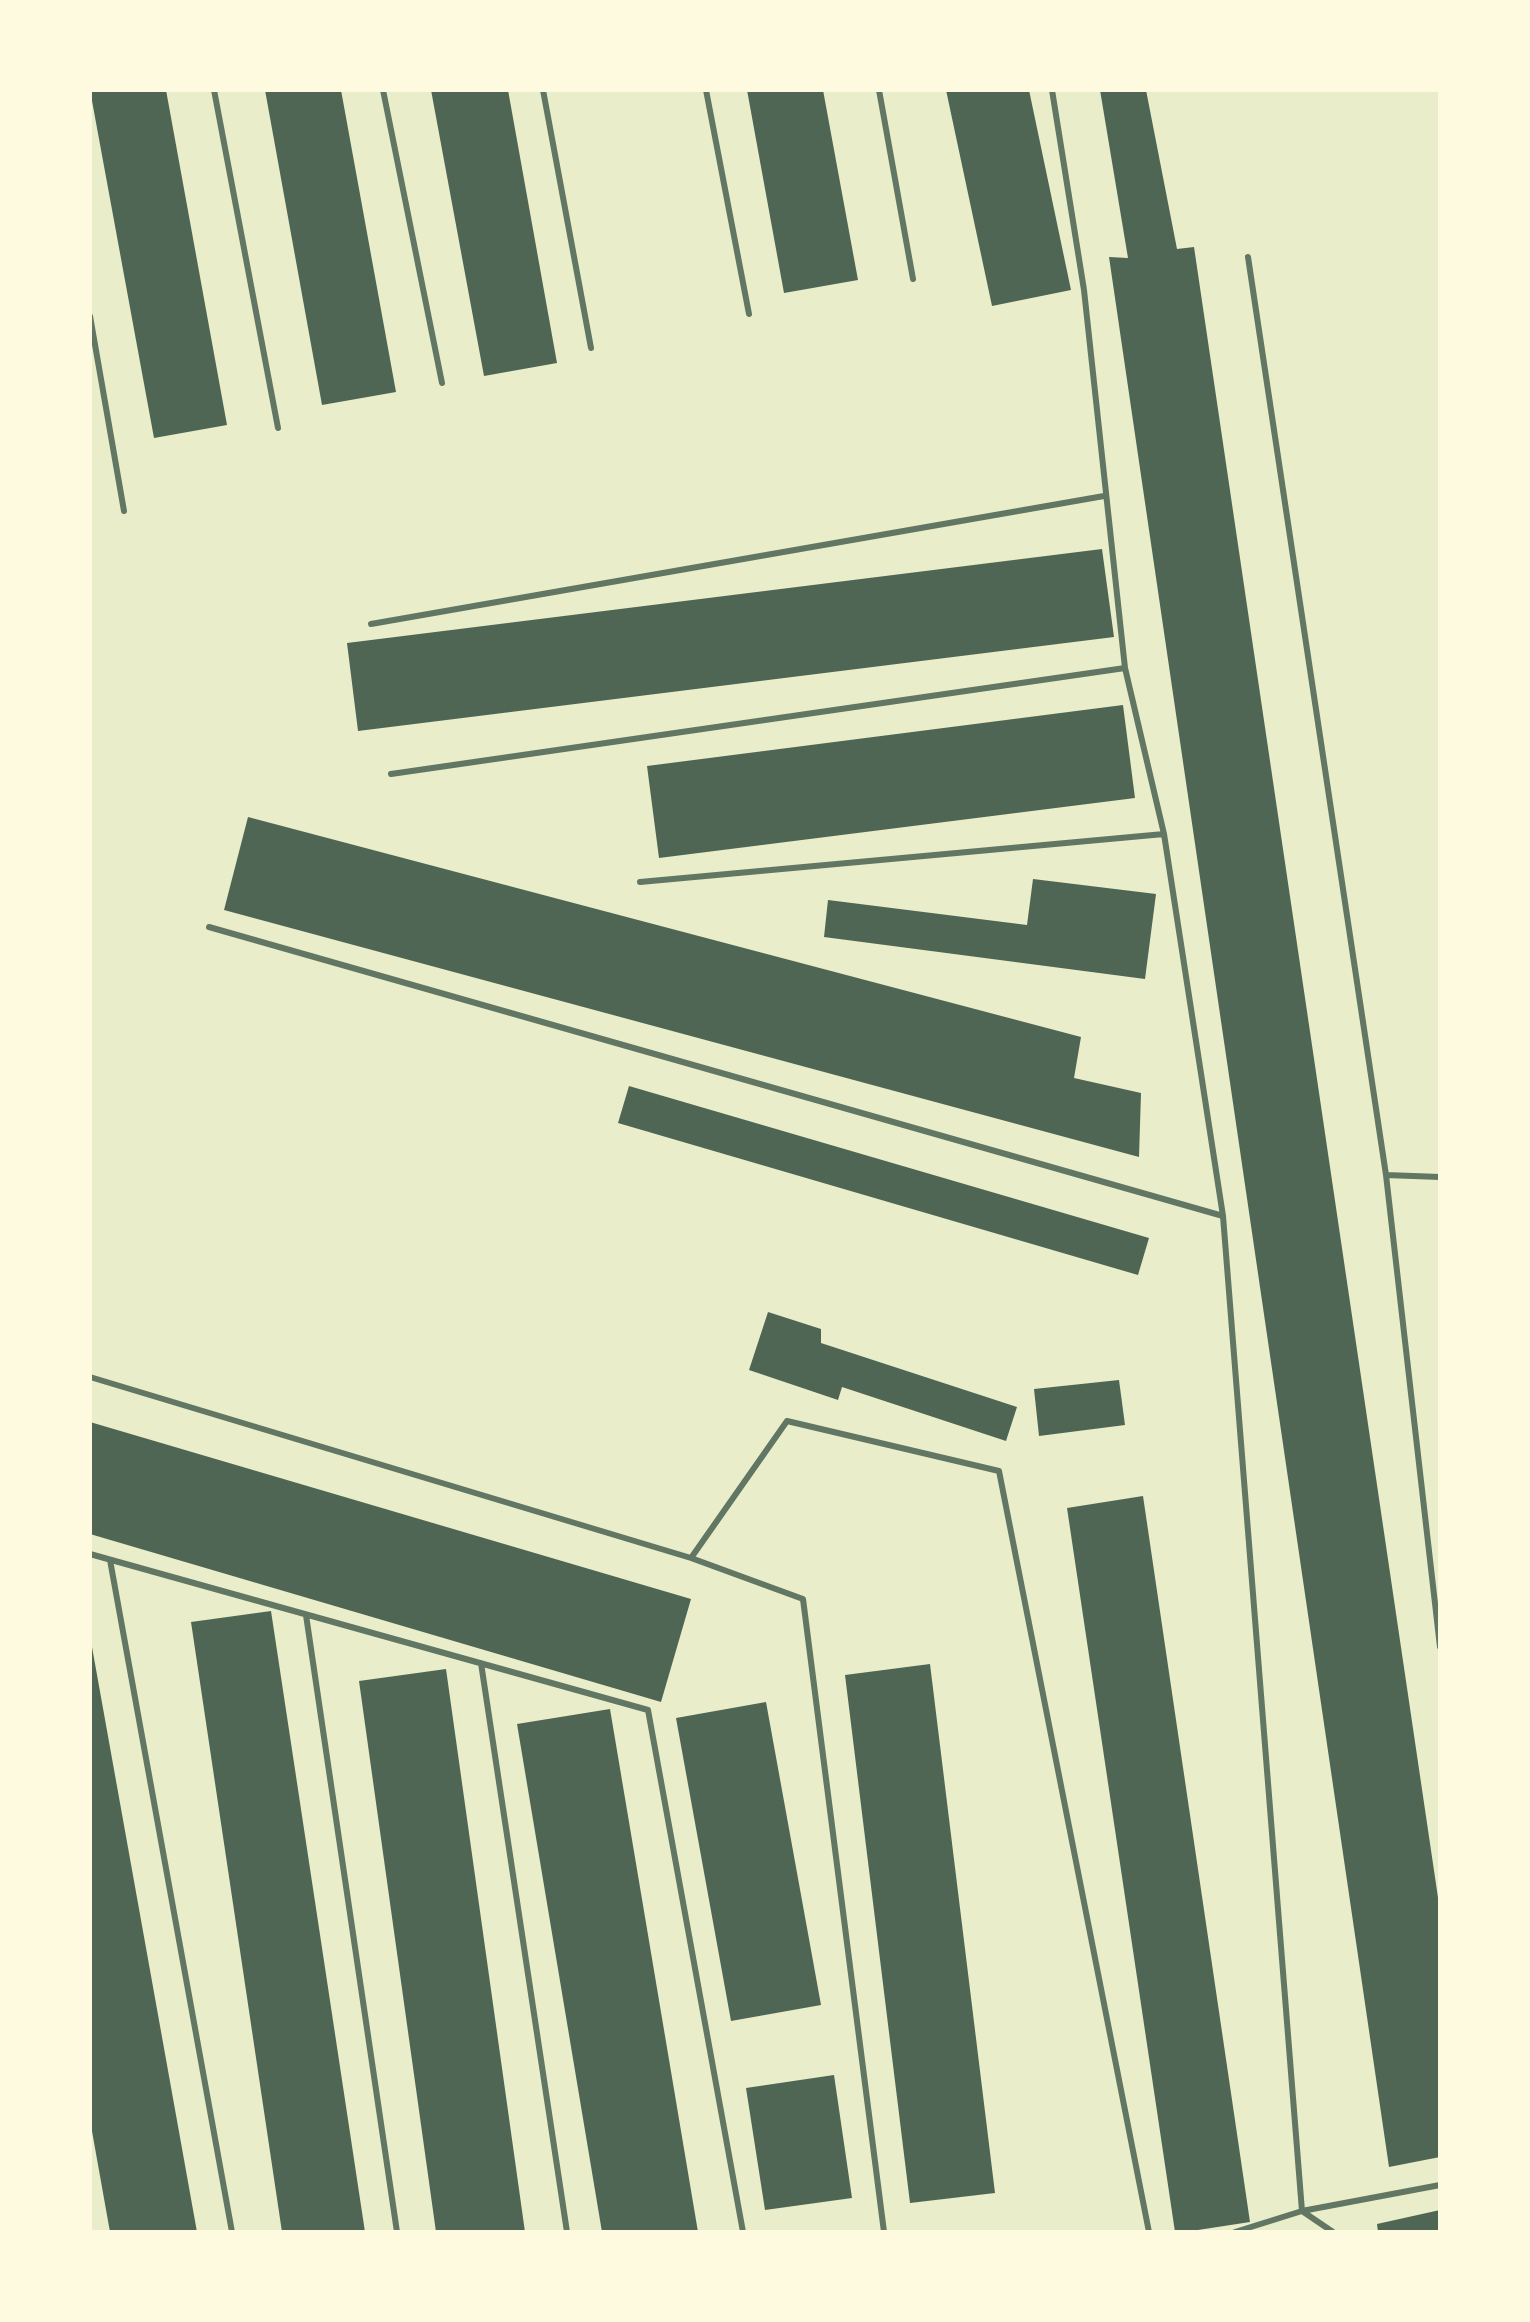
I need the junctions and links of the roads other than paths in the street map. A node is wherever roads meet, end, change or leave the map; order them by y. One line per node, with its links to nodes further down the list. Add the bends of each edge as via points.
1 (214, 90): 13 (lane)
2 (383, 90): 12 (lane)
3 (543, 90): 11 (lane)
4 (706, 90): 9 (lane)
5 (879, 90): 8 (lane)
6 (1052, 90): 14 (lane, via 1084,290)
7 (1248, 257): 22 (lane)
8 (913, 279)
9 (749, 314)
10 (90, 316): 15 (lane)
11 (591, 348)
12 (442, 383)
13 (278, 428)
14 (1104, 496): 16 (lane); 17 (lane)
15 (124, 511)
16 (371, 624)
17 (1125, 668): 18 (lane); 19 (lane)
18 (391, 774)
19 (1164, 834): 20 (lane); 24 (lane)
20 (640, 882)
21 (209, 927): 24 (lane)
22 (1386, 1175): 23 (lane); 30 (lane)
23 (1440, 1177)
24 (1223, 1216): 33 (lane)
25 (90, 1377): 27 (lane)
26 (90, 1554): 28 (lane)
27 (691, 1558): 38 (lane, via 803,1599); 39 (lane, via 787,1421 999,1471)
28 (110, 1560): 29 (lane); 34 (lane)
29 (306, 1615): 31 (lane); 35 (lane)
30 (1440, 1647)
31 (481, 1663): 36 (lane); 37 (lane, via 648,1710)
32 (1440, 2185): 33 (lane)
33 (1302, 2211): 40 (lane); 41 (lane)
34 (232, 2232)
35 (397, 2232)
36 (567, 2232)
37 (743, 2232)
38 (885, 2232)
39 (1149, 2232)
40 (1235, 2232)
41 (1333, 2232)

